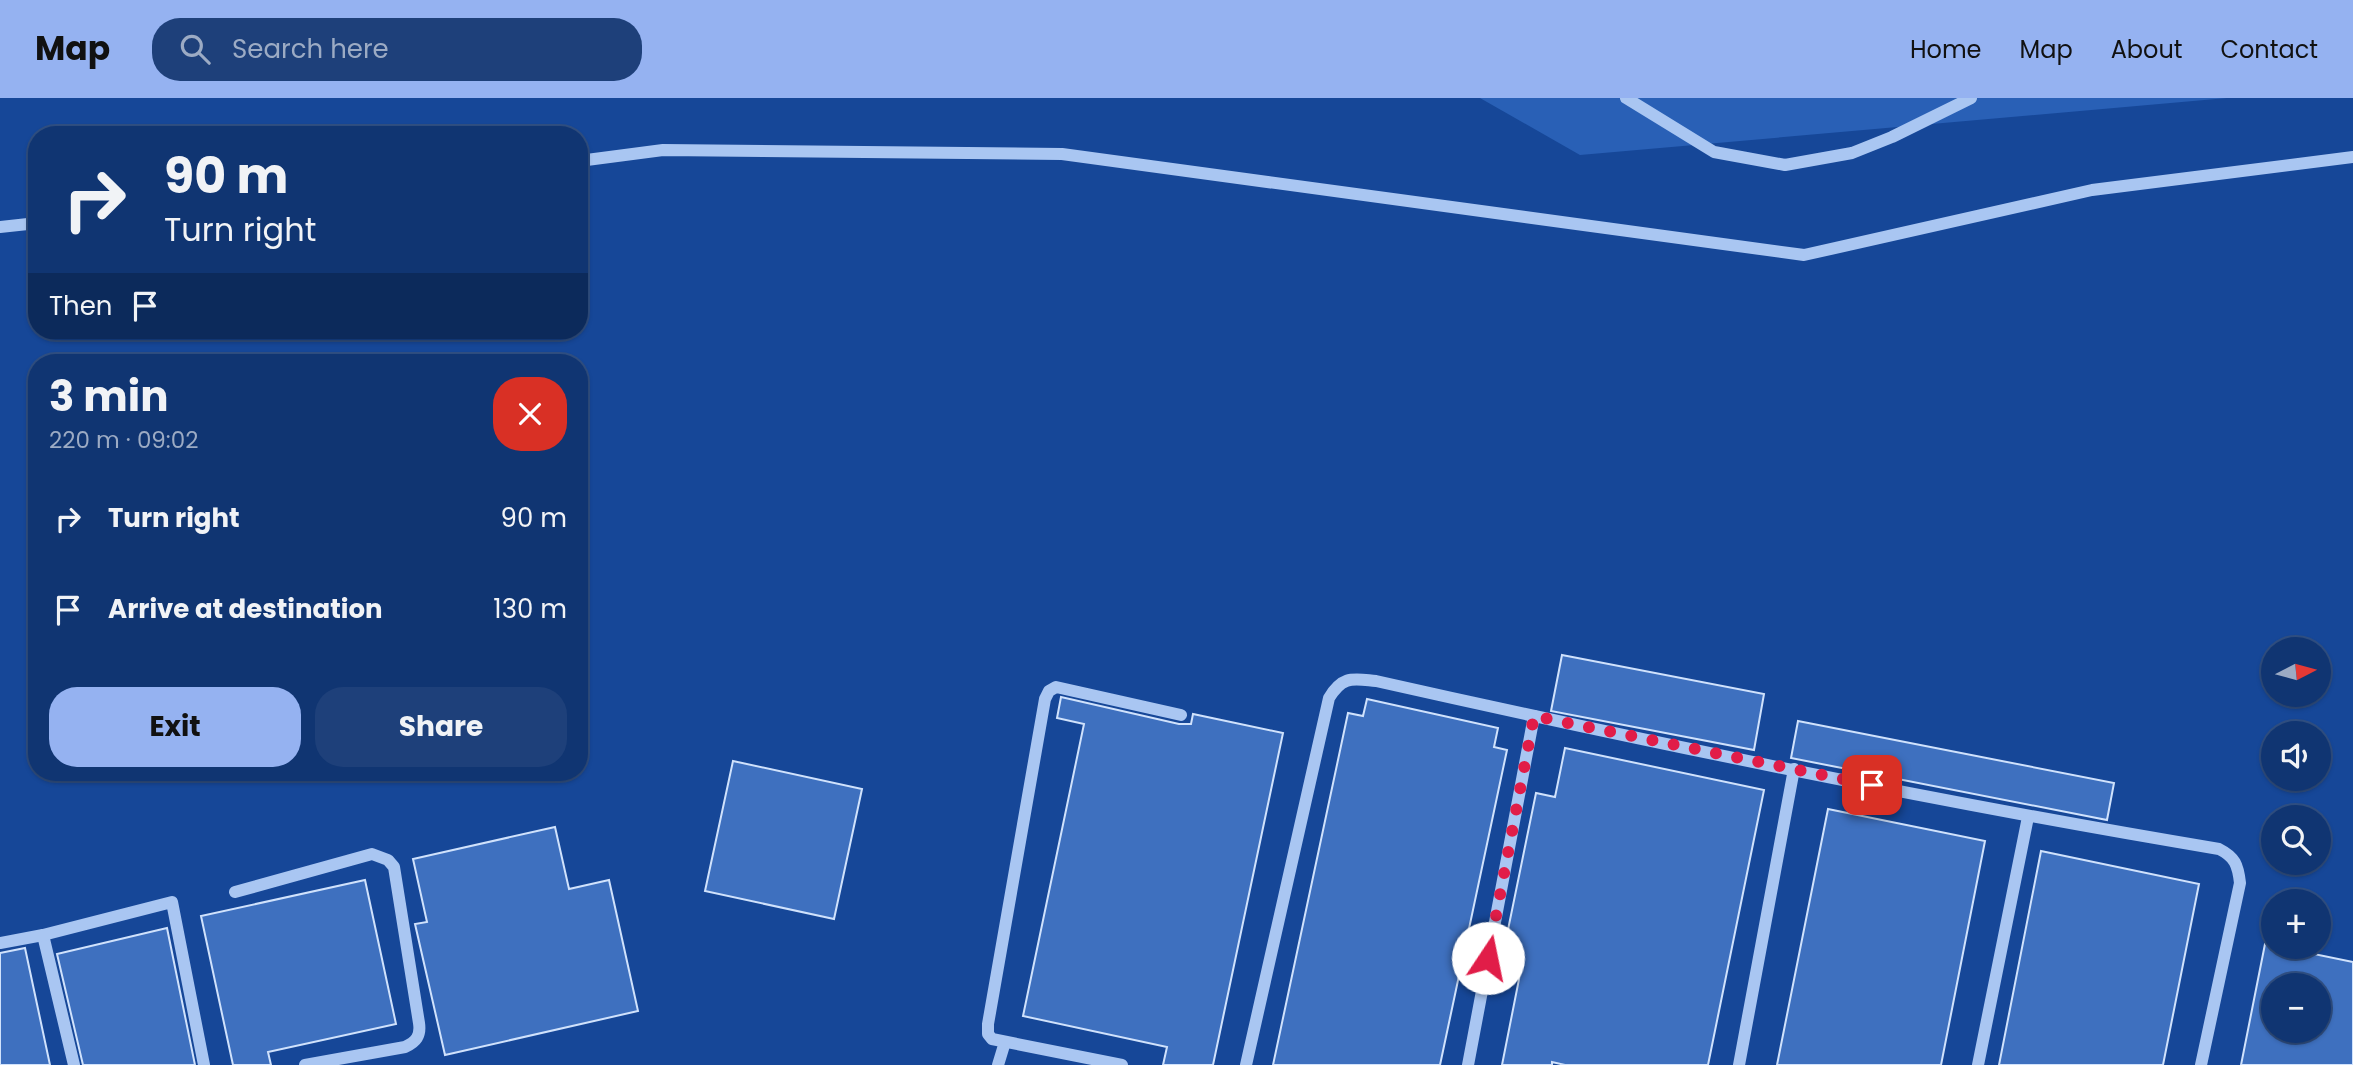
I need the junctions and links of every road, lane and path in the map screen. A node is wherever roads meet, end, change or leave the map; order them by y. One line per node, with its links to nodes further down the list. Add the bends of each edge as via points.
1 (1626, 98): 2 (street, via 1714,152 1785,165 1852,153)
2 (1971, 98)
3 (2353, 157): 4 (street, via 2092,190 1804,255 1062,155 663,150)
4 (588, 160)
5 (28, 224): 6 (street)
6 (0, 227)
7 (1181, 715): 14 (street, via 1056,687 1049,691 988,1024 991,1039)
8 (1534, 716): 9 (street); 21 (street, via 1377,681 1337,684 1319,738); 22 (street)
9 (1794, 769): 10 (street); 23 (street)
10 (2028, 817): 24 (street); 25 (street, via 2219,849 2231,855 2240,883)
11 (235, 892): 15 (street, via 372,855 392,863 420,1031 414,1043)
12 (43, 935): 13 (street); 16 (street); 17 (street, via 172,902)
13 (0, 943)
14 (1004, 1042): 19 (street); 20 (street)
15 (370, 1058): 18 (street)
16 (74, 1065)
17 (204, 1065)
18 (305, 1065)
19 (998, 1065)
20 (1122, 1065)
21 (1246, 1065)
22 (1468, 1065)
23 (1739, 1065)
24 (1978, 1065)
25 (2201, 1065)

